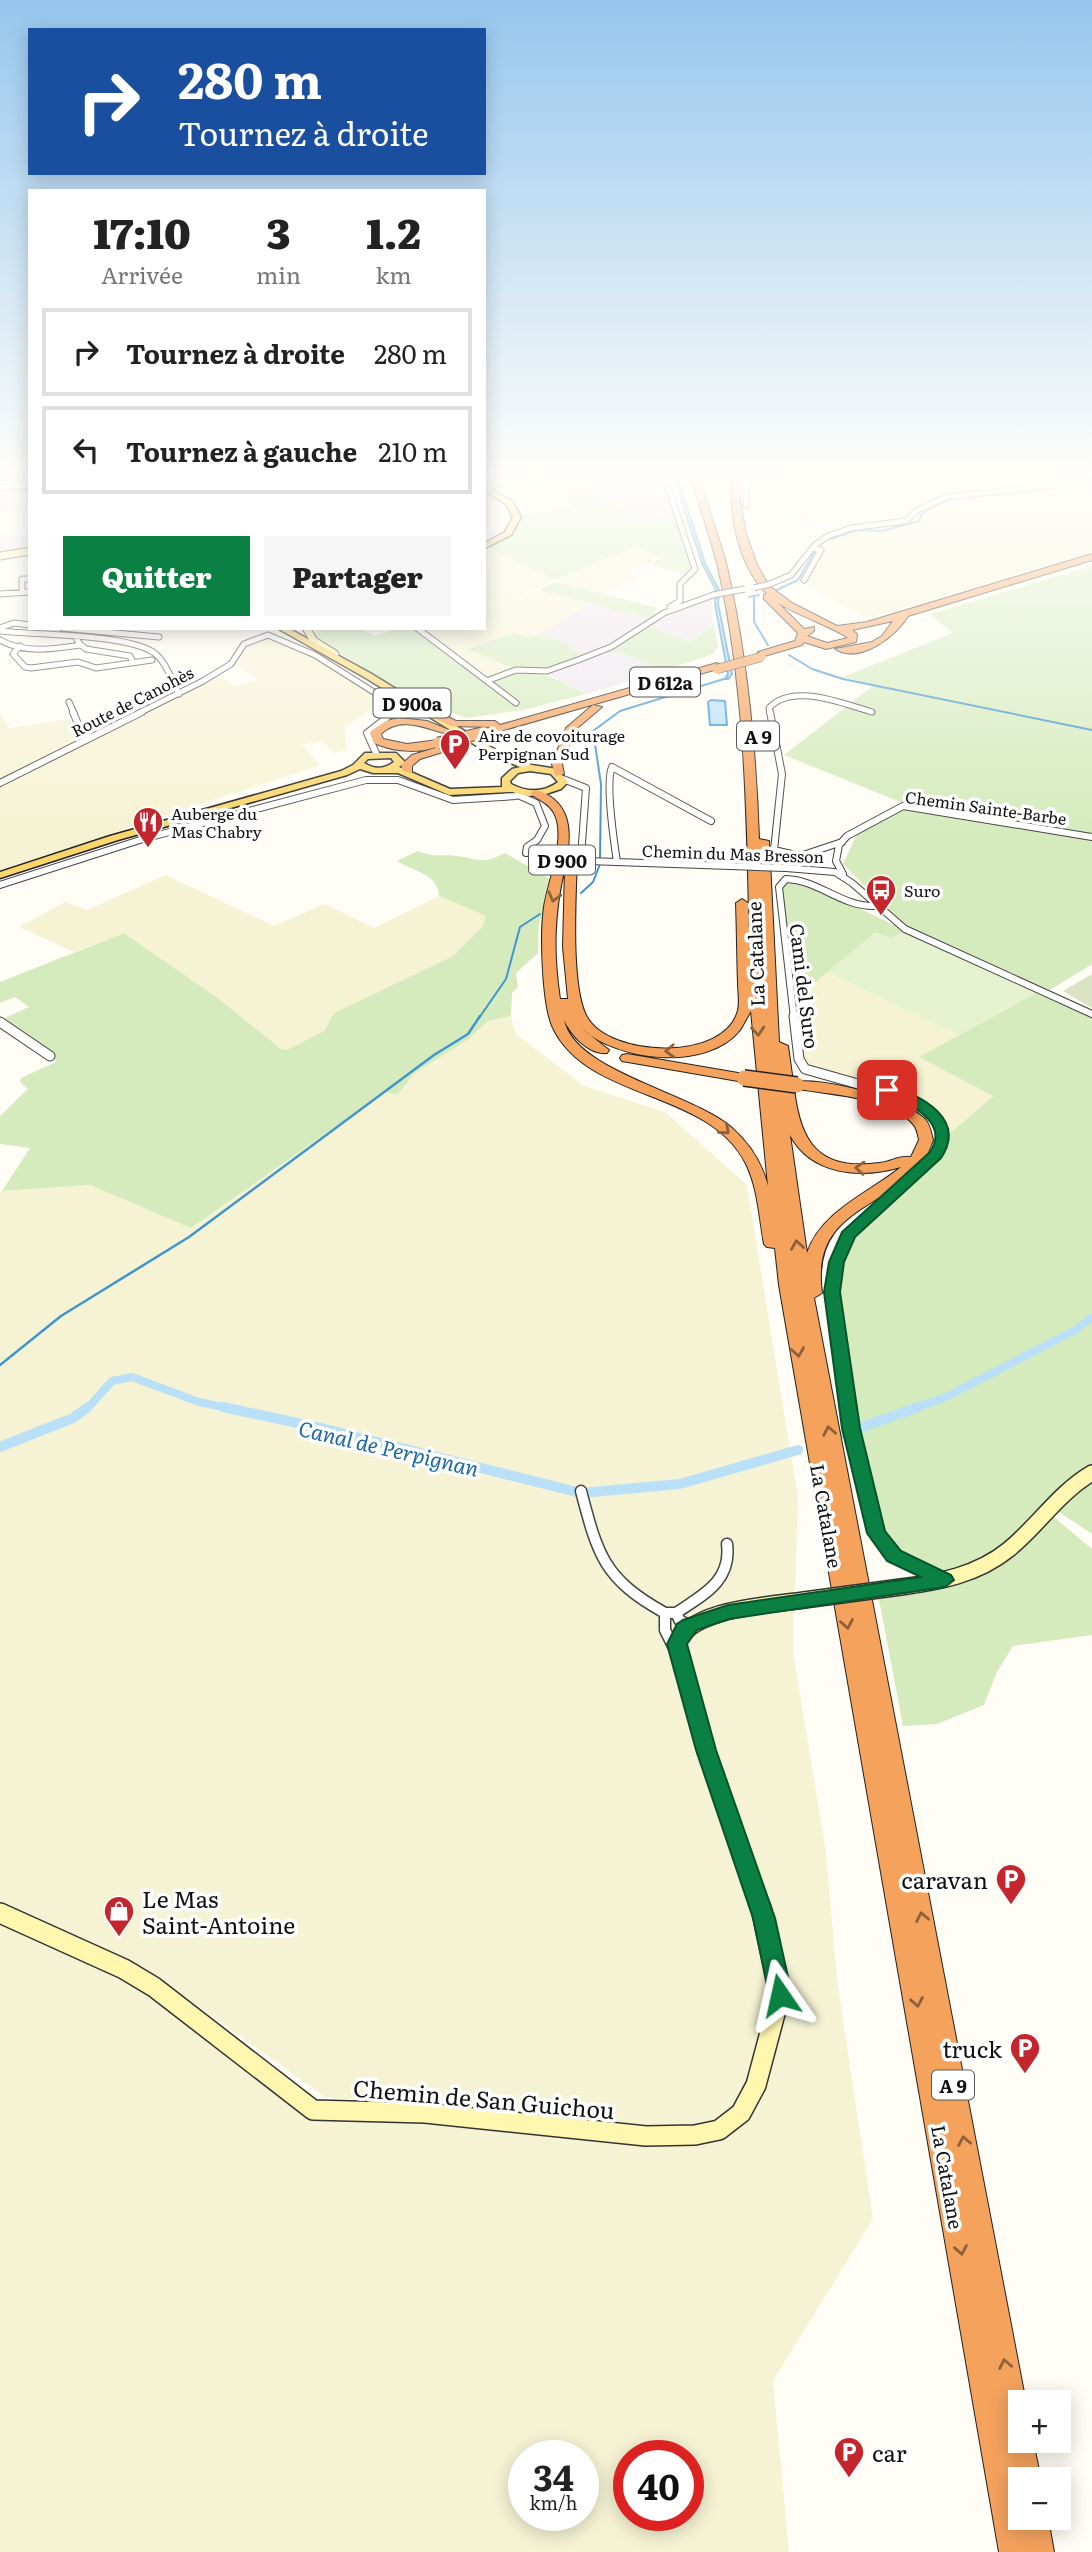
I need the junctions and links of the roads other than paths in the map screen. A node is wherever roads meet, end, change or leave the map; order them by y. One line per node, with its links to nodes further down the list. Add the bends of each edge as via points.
1 (680, 594): 12 (street, via 680,601)
2 (718, 594): 12 (street, bridge)
3 (728, 594): 60 (highway, La Catalane / A 9, via 747,724)
4 (737, 594): 74 (highway, La Catalane / A 9, via 755,712)
5 (765, 594): 9 (highway)
6 (773, 594): 10 (highway)
7 (970, 594): 13 (highway)
8 (975, 594): 11 (highway)
9 (768, 598): 25 (highway); 33 (highway, via 788,637)
10 (793, 606): 13 (highway, via 849,621); 22 (highway)
11 (922, 610): 22 (highway); 32 (highway, via 897,620 885,638 873,644)
12 (664, 613): 38 (street, via 595,654 547,671 516,670)
13 (904, 613): 22 (highway)
14 (28, 625): 15 (street, via 14,623)
15 (0, 630): 29 (street)
16 (92, 630): 23 (street)
17 (124, 630): 23 (street); 26 (street)
18 (282, 630): 35 (main road, D 900a)
19 (283, 630): 37 (main road, D 900a)
20 (307, 630): 37 (street, via 314,642)
21 (421, 630): 38 (street)
22 (843, 630): 25 (highway, via 814,628); 30 (highway, via 853,640 847,644)
23 (103, 631): 28 (street)
24 (270, 632): 35 (main road); 40 (street, Route de Canohès, via 246,642 231,664); 50 (street, via 396,706 394,713 367,733)
25 (803, 635): 30 (highway); 33 (highway, via 794,645)
26 (159, 637)
27 (0, 640): 31 (street)
28 (97, 640): 29 (street); 39 (street, via 149,649)
29 (79, 642): 31 (street, via 54,649); 36 (street, via 86,649 130,656)
30 (816, 645): 32 (highway)
31 (20, 646): 36 (street, via 13,654 31,668 78,662 91,668)
32 (773, 654): 33 (highway)
33 (761, 655): 42 (highway, D 612a, bridge)
34 (152, 660): 36 (street)
35 (337, 662): 49 (main road, D 900a)
36 (133, 663)
37 (367, 675): 44 (main road, D 900a)
38 (489, 680): 45 (street)
39 (173, 683): 40 (street); 41 (street)
40 (191, 688): 41 (street, Route de Canohès)
41 (179, 694): 48 (street, Route de Canohès)
42 (615, 698): 44 (highway, D 900a, via 471,726 447,722); 47 (highway, D 612a); 47 (highway, D 612a); 56 (highway, via 590,710 571,728 557,764)
43 (69, 702): 48 (street, via 83,736)
44 (411, 702): 53 (main road, D 900a, via 496,754)
45 (516, 703)
46 (873, 712): 63 (street, Chemin Sainte-Barbe, via 797,694 777,699 769,708 782,774 774,850 809,856)
47 (487, 733): 49 (highway, bridge)
48 (93, 736): 57 (street, Route de Canohès)
49 (449, 742): 49 (highway, via 393,747 378,741 375,733 390,723 428,723); 52 (highway); 52 (highway, via 406,765); 58 (main road, D 900a, via 500,763)
50 (376, 753): 51 (main road); 52 (main road)
51 (359, 763): 54 (main road); 68 (main road, via 344,773 114,838)
52 (400, 763): 55 (main road); 58 (main road, via 440,787)
53 (530, 768): 56 (main road); 58 (main road)
54 (371, 770): 55 (main road); 68 (main road)
55 (386, 770): 58 (main road, via 399,770 449,792)
56 (560, 782): 59 (main road); 66 (street, Chemin du Mas Bresson, via 586,788 581,857); 73 (highway, D 900, via 571,827)
57 (0, 783)
58 (513, 786): 59 (main road); 64 (street, via 536,803 545,826); 70 (street, via 453,800 398,780 366,780 143,839)
59 (536, 793): 72 (highway, D 900, one-way to 72, via 562,817 562,866 550,907)
60 (752, 816): 73 (highway, one-way to 73, via 744,837 742,891 745,1010 722,1039 690,1050 649,1052 614,1044 593,1033 578,1013); 80 (highway, La Catalane / A 9, one-way to 80, via 758,1026)
61 (710, 821): 66 (street, via 625,769 612,766 610,820)
62 (1092, 837): 63 (street, Chemin Sainte-Barbe, via 903,806)
63 (842, 842): 65 (street)
64 (526, 853)
65 (836, 861): 67 (street); 69 (street)
66 (617, 862): 67 (street, Chemin du Mas Bresson, bridge)
67 (818, 868): 69 (street, Chemin du Mas Bresson)
68 (0, 877)
69 (845, 877): 71 (street, Chemin du Mas Bresson)
70 (0, 885)
71 (873, 906): 76 (street, Chemin du Mas Bresson, via 903,928); 85 (street, Cami del Suro, via 857,906 802,879 786,879 779,887 799,1059 805,1069 911,1099 932,1113 944,1131 936,1155 848,1235 836,1262 832,1292 852,1431 876,1533 894,1556)
72 (549, 938): 75 (highway); 80 (highway, one-way to 80, via 557,1017 565,1038 591,1062 686,1104 728,1130 757,1173 776,1267)
73 (569, 938): 75 (highway)
74 (769, 1003): 79 (highway, one-way to 74, via 892,1166 859,1169 818,1159 804,1148 793,1129 777,1015); 81 (highway, La Catalane / A 9, one-way to 74, via 789,1200)
75 (567, 1006): 79 (highway, bridge, via 572,1027 605,1052 870,1097 900,1107 921,1124)
76 (1092, 1014)
77 (0, 1022): 78 (street)
78 (50, 1056)
79 (923, 1148): 81 (highway, via 917,1160 823,1237 813,1261 817,1317)
80 (787, 1285): 93 (highway, La Catalane / A 9, one-way to 93)
81 (811, 1336): 91 (highway, La Catalane / A 9, one-way to 81)
82 (1092, 1473): 85 (street, via 1049,1506 1008,1550 975,1571)
83 (582, 1493): 87 (street, via 591,1532 612,1576 634,1598)
84 (727, 1544): 87 (street, via 728,1569 722,1580)
85 (945, 1580): 86 (street)
86 (901, 1587): 88 (street, bridge, via 728,1612)
87 (671, 1613): 88 (street); 89 (street, via 669,1644)
88 (690, 1625): 89 (street, via 680,1636)
89 (677, 1653): 90 (street, Chemin de San Guichou, via 764,1918 780,1995 756,2085 741,2113 727,2126 695,2135 646,2136 425,2113 313,2110 154,1987)
90 (0, 1913)
91 (1025, 2467)
92 (1036, 2530): 94 (highway)
93 (1013, 2552)
94 (1040, 2552)

